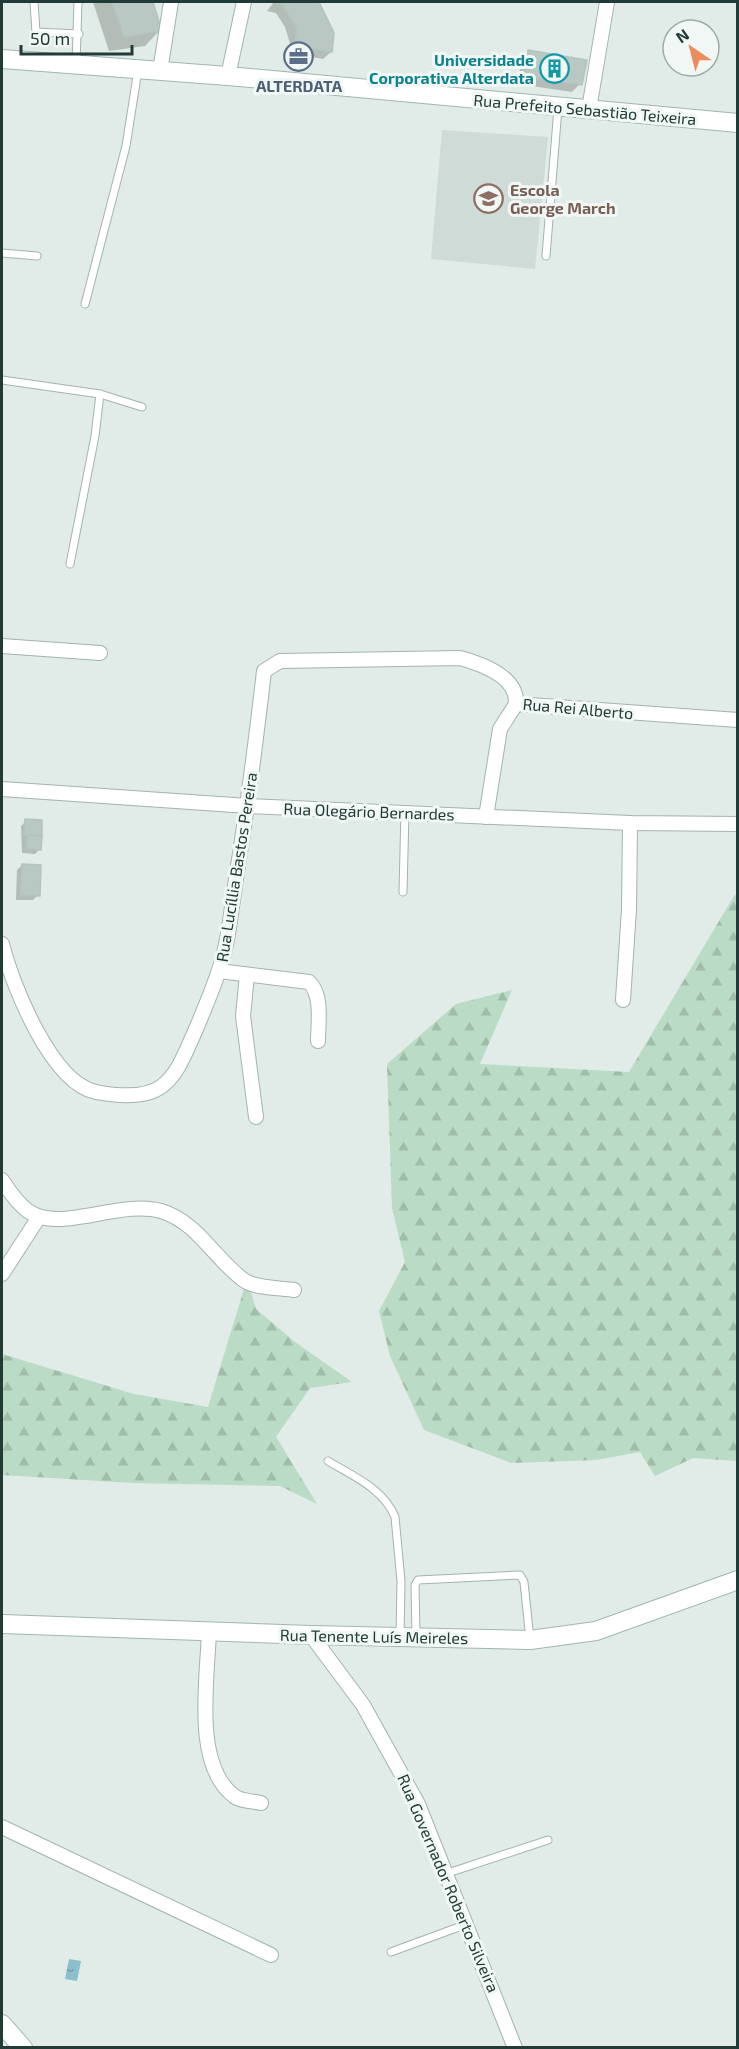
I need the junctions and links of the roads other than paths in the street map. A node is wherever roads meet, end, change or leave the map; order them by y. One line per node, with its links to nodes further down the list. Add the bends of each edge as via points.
1 (34, 2): 6 (lane, via 36,32 40,35)
2 (78, 2): 6 (lane)
3 (171, 2): 10 (street)
4 (244, 2): 11 (street)
5 (607, 2): 13 (street)
6 (79, 34): 8 (lane)
7 (2, 59): 8 (street, Rua Prefeito Sebastião Teixeira)
8 (76, 64): 9 (street, Rua Prefeito Sebastião Teixeira)
9 (138, 70): 10 (street, Rua Prefeito Sebastião Teixeira); 18 (lane, via 126,146)
10 (160, 71): 11 (street, Rua Prefeito Sebastião Teixeira)
11 (228, 76): 12 (street, Rua Prefeito Sebastião Teixeira)
12 (558, 105): 13 (street, Rua Prefeito Sebastião Teixeira); 17 (lane)
13 (589, 110): 14 (street, Rua Prefeito Sebastião Teixeira)
14 (738, 123)
15 (2, 253): 16 (lane)
16 (38, 256)
17 (546, 256)
18 (85, 304)
19 (2, 380): 20 (lane)
20 (100, 394): 21 (lane); 22 (lane)
21 (142, 407)
22 (70, 564)
23 (2, 646): 24 (street)
24 (100, 653)
25 (264, 671): 26 (street, Rua Rei Alberto, via 288,659 460,658 510,683); 29 (street, Rua Lucíllia Bastos Pereira)
26 (516, 704): 27 (street, Rua Rei Alberto); 31 (street, via 500,729)
27 (738, 720)
28 (2, 789): 29 (street, Rua Olegário Bernardes)
29 (248, 806): 30 (street, Rua Olegário Bernardes); 36 (street, Rua Lucíllia Bastos Pereira)
30 (405, 811): 31 (street, Rua Olegário Bernardes); 34 (lane)
31 (486, 816): 32 (street, Rua Olegário Bernardes)
32 (630, 823): 33 (street, Rua Olegário Bernardes); 38 (street)
33 (738, 824)
34 (403, 891)
35 (2, 944): 36 (street, Rua Lucíllia Bastos Pereira, via 23,1008 63,1069 82,1087 113,1095 154,1091 174,1073)
36 (219, 971): 37 (street)
37 (247, 975): 39 (street, via 309,982 317,1000); 40 (street, via 243,1016)
38 (623, 1000)
39 (318, 1041)
40 (256, 1117)
41 (2, 1180): 42 (street, via 28,1211)
42 (39, 1217): 43 (street); 44 (street, via 65,1220 117,1209 159,1211 194,1230 246,1282)
43 (2, 1274)
44 (294, 1290)
45 (328, 1461): 50 (lane, via 366,1484 392,1509)
46 (738, 1580): 51 (street, Rua Tenente Luís Meireles, via 596,1631)
47 (2, 1624): 48 (street, Rua Tenente Luís Meireles)
48 (209, 1630): 49 (street, Rua Tenente Luís Meireles); 52 (street, via 206,1742 211,1761 217,1776 236,1798)
49 (311, 1635): 50 (street, Rua Tenente Luís Meireles); 55 (street, Rua Governador Roberto Silveira, via 363,1705 389,1748)
50 (408, 1636): 51 (street, Rua Tenente Luís Meireles); 51 (lane, via 418,1580 520,1575)
51 (530, 1640)
52 (261, 1803)
53 (2, 1827): 58 (street)
54 (548, 1840): 55 (lane)
55 (448, 1873): 56 (street, Rua Governador Roberto Silveira)
56 (467, 1924): 57 (lane); 61 (street, Rua Governador Roberto Silveira)
57 (391, 1952)
58 (271, 1955)
59 (2, 2024): 60 (street)
60 (23, 2048)
61 (515, 2048)

